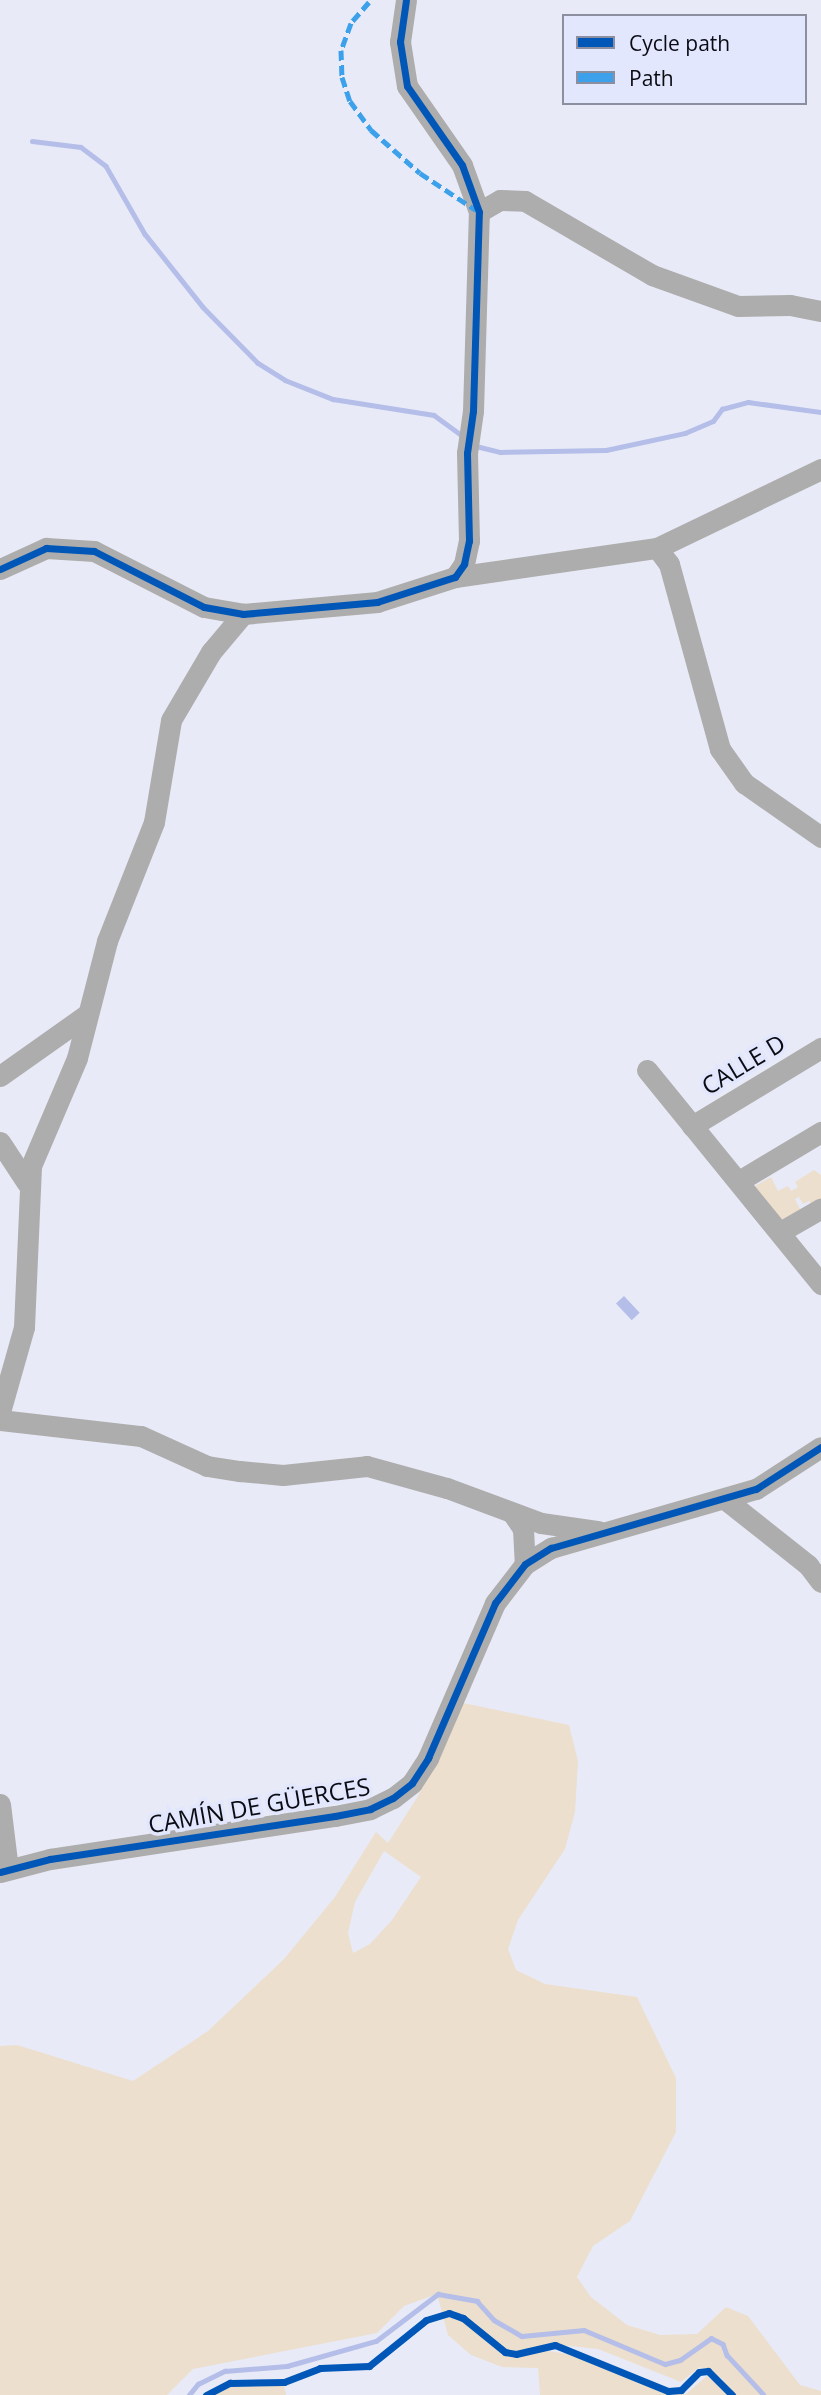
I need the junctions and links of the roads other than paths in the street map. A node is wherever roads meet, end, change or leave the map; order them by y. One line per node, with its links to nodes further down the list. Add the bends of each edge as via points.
1 (406, 0): 2 (street, via 400,42 407,86 462,165)
2 (479, 212): 3 (street, via 500,200 525,201 652,275 738,306 790,305); 7 (street, via 472,429 467,453 469,541 464,564)
3 (821, 311)
4 (821, 469): 5 (street)
5 (657, 548): 7 (street); 9 (street, via 669,564 720,750 744,783)
6 (0, 569): 8 (street, via 46,548 94,551 204,607)
7 (455, 577): 8 (street, via 377,602)
8 (243, 614): 10 (street, via 205,662 172,720 154,821 107,941)
9 (821, 837)
10 (86, 1015): 13 (street); 18 (street, via 77,1058)
11 (821, 1048): 14 (street, CALLE D)
12 (647, 1070): 14 (street)
13 (0, 1076)
14 (692, 1126): 21 (street)
15 (821, 1132): 17 (street)
16 (0, 1142): 18 (street)
17 (744, 1178)
18 (27, 1183): 22 (street, via 24,1327)
19 (821, 1208): 20 (street)
20 (787, 1228)
21 (821, 1284)
22 (0, 1412)
23 (0, 1420): 26 (street, via 141,1437 207,1466 240,1471 283,1475 367,1466 447,1488)
24 (821, 1447): 25 (street, CAMÍN DE GÜERCES, via 788,1472)
25 (726, 1500): 27 (street, CAMÍN DE GÜERCES); 29 (street, via 808,1565)
26 (513, 1514): 27 (street); 28 (street, via 523,1529)
27 (600, 1532): 28 (street, CAMÍN DE GÜERCES, via 551,1548)
28 (524, 1564): 31 (street, CAMÍN DE GÜERCES, via 495,1603 428,1758 412,1783 393,1798 370,1809 335,1816)
29 (821, 1582)
30 (0, 1804): 31 (street)
31 (4, 1870)

